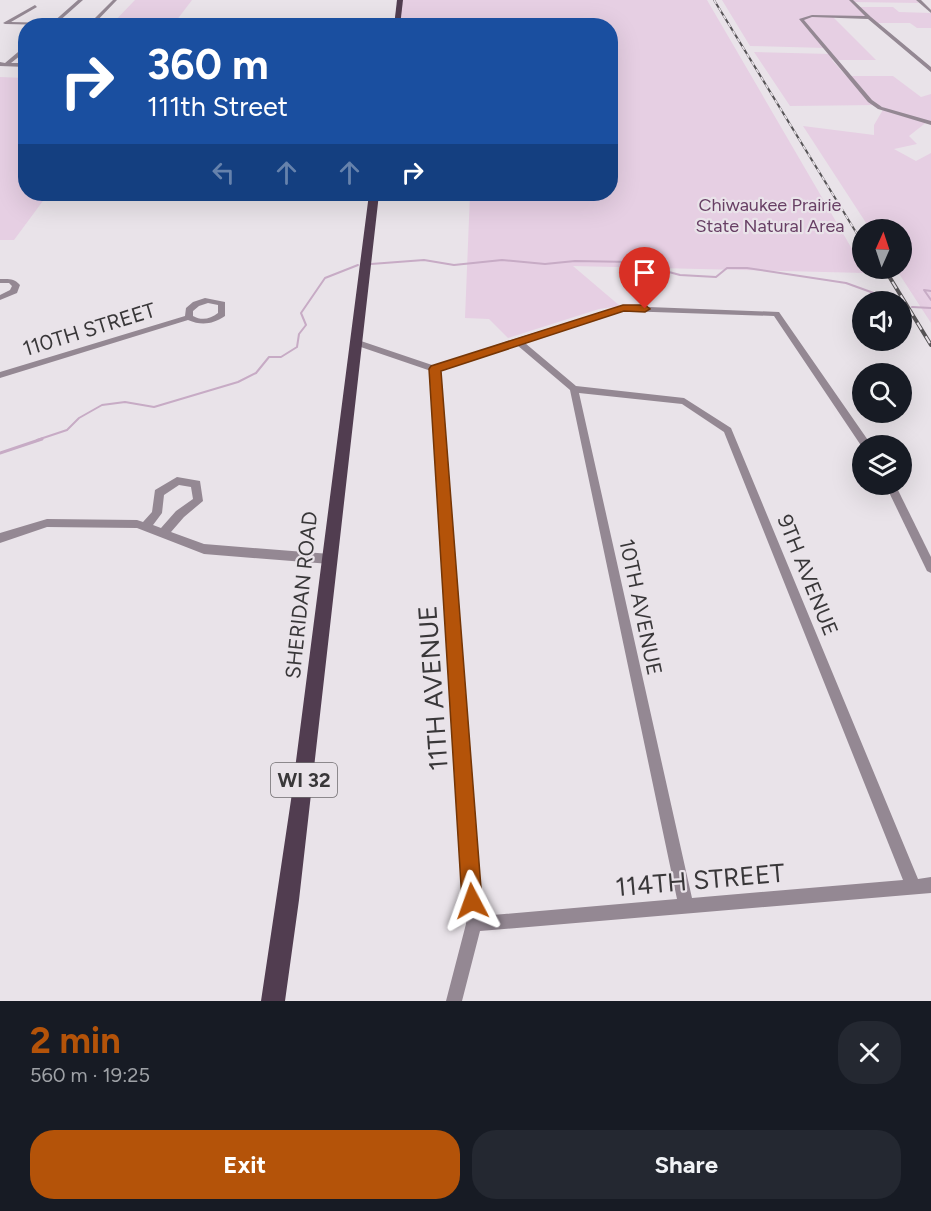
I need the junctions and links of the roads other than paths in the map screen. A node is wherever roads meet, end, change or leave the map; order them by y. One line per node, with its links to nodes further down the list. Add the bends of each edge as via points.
1 (81, 0): 8 (street)
2 (115, 0): 9 (street)
3 (400, 0): 10 (main road)
4 (851, 0): 11 (street)
5 (918, 0): 7 (street)
6 (35, 6): 12 (street)
7 (931, 12)
8 (61, 18)
9 (96, 18)
10 (398, 18)
11 (869, 18): 17 (street); 18 (street, via 801,19 870,101 880,108)
12 (2, 25): 13 (street)
13 (18, 25)
14 (18, 54): 15 (street)
15 (3, 64): 16 (street)
16 (18, 65)
17 (931, 70)
18 (931, 123)
19 (373, 201): 24 (main road, SHERIDAN ROAD / WI 32)
20 (0, 281): 21 (street, via 16,285 14,291)
21 (0, 298)
22 (189, 317): 26 (street, 110TH STREET)
23 (517, 341): 25 (street); 27 (street); 28 (street, via 623,308 776,314)
24 (355, 342): 25 (street); 33 (main road, SHERIDAN ROAD / WI 32)
25 (435, 369): 38 (street, 11TH AVENUE)
26 (0, 375)
27 (574, 389): 35 (street, 9TH AVENUE, via 684,401 728,430); 37 (street, 10TH AVENUE)
28 (859, 435)
29 (895, 495): 34 (street)
30 (145, 527): 31 (street); 31 (street, via 157,513 159,493 177,481 196,484 198,501); 32 (street, via 47,524)
31 (163, 534): 33 (street, via 204,549)
32 (0, 538)
33 (330, 559): 39 (main road, SHERIDAN ROAD / WI 32, via 295,863)
34 (931, 568)
35 (913, 885): 36 (street, 114TH STREET); 37 (street, 114TH STREET)
36 (931, 885)
37 (686, 906): 38 (street, 114TH STREET)
38 (474, 924): 40 (street, 11TH AVENUE)
39 (273, 1001)
40 (454, 1001)

